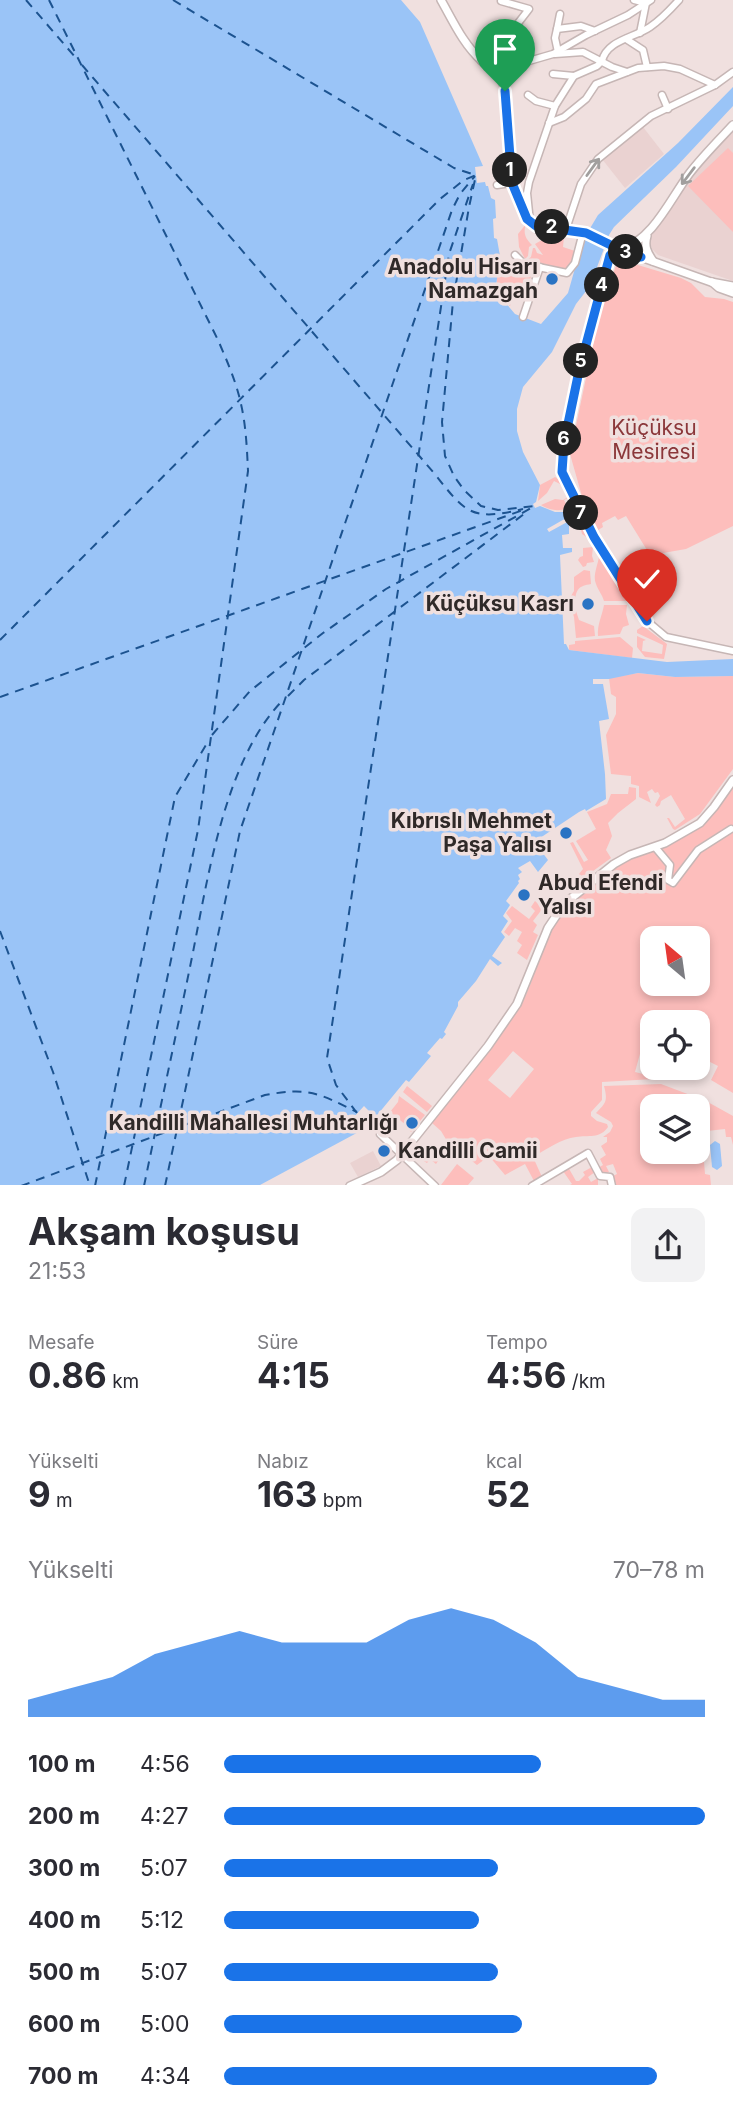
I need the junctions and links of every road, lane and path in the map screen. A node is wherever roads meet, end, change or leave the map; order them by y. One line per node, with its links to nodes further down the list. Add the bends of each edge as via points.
1 (441, 0): 12 (main road)
2 (634, 0): 5 (street)
3 (679, 0): 9 (street)
4 (501, 1): 12 (street, via 529,9)
5 (649, 2): 8 (street); 9 (street)
6 (560, 14): 7 (street)
7 (557, 29): 8 (street, via 581,26); 11 (street)
8 (595, 31): 11 (street)
9 (640, 33): 10 (street)
10 (626, 39): 13 (street, via 604,52); 14 (street, via 643,50)
11 (556, 53): 13 (street, via 583,52); 20 (street, via 515,65)
12 (481, 61): 20 (main road)
13 (602, 61): 15 (street); 19 (street)
14 (647, 66): 16 (street); 22 (street, via 680,69)
15 (612, 67): 16 (street); 21 (street)
16 (627, 72): 21 (street)
17 (733, 72): 22 (street)
18 (553, 74): 19 (street)
19 (574, 76): 25 (street)
20 (502, 78): 29 (main road)
21 (610, 79): 27 (street, via 596,85 564,117)
22 (715, 85): 26 (street)
23 (528, 95): 25 (street)
24 (662, 95): 26 (street)
25 (555, 106): 27 (street)
26 (667, 109): 32 (street, one-way to 26, via 568,219 598,159 651,116)
27 (549, 123): 31 (street, via 529,182)
28 (733, 125): 33 (main road, one-way to 33, via 690,173)
29 (512, 183): 30 (street); 31 (main road)
30 (497, 185)
31 (530, 222): 32 (main road)
32 (570, 229): 34 (main road); 38 (street, via 582,236 575,263 567,273)
33 (649, 232): 34 (main road, via 634,246); 37 (main road, via 645,243)
34 (621, 250): 36 (main road)
35 (515, 255): 38 (street, via 524,264)
36 (641, 257): 37 (main road); 43 (street, via 610,255 579,371 562,472 594,537 647,621 666,637)
37 (653, 261): 39 (main road)
38 (540, 267): 42 (street)
39 (711, 282): 40 (main road); 41 (main road)
40 (733, 286)
41 (733, 293)
42 (523, 317)
43 (733, 651)
44 (733, 780): 46 (main road, via 700,823)
45 (731, 829): 46 (street, via 698,850 673,883 668,880 670,865)
46 (654, 847): 48 (main road, via 625,857 564,904 540,946 520,999)
47 (380, 1134): 48 (street)
48 (402, 1155): 49 (main road, via 382,1172); 50 (street)
49 (350, 1185)
50 (434, 1185)
51 (532, 1185): 52 (street, via 588,1153 600,1176 610,1177)
52 (612, 1185)

